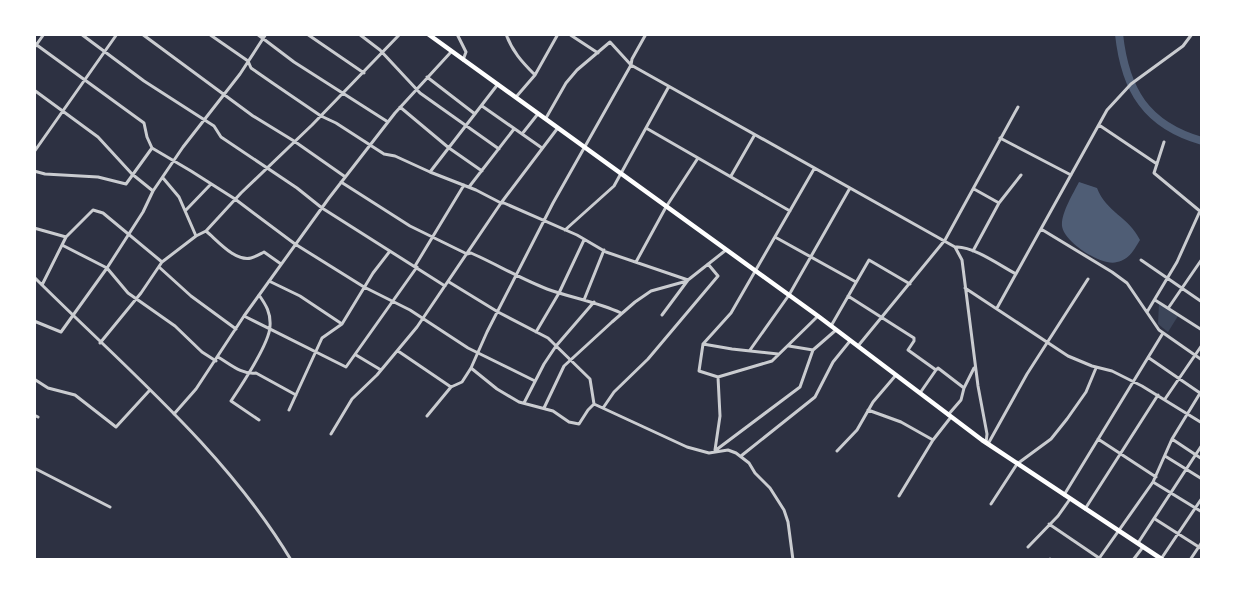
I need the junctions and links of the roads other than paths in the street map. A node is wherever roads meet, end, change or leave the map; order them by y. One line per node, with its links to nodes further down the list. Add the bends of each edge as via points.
1 (44, 34): 21 (street)
2 (81, 34): 23 (street)
3 (117, 34): 23 (street)
4 (142, 34): 37 (street)
5 (209, 34): 27 (street)
6 (257, 34): 19 (street)
7 (266, 34): 19 (street)
8 (307, 34): 29 (street)
9 (359, 34): 25 (street)
10 (400, 34): 25 (street)
11 (428, 34): 22 (highway)
12 (457, 34): 26 (street, via 466,52)
13 (506, 34): 30 (street, via 520,61)
14 (558, 34): 30 (street)
15 (569, 34): 24 (street)
16 (646, 34): 28 (street)
17 (1192, 34): 51 (street, via 1183,46 1120,94)
18 (613, 35): 20 (street)
19 (263, 39): 27 (street); 38 (street)
20 (610, 42): 24 (street); 28 (street)
21 (36, 45): 32 (street)
22 (451, 51): 26 (highway); 31 (street)
23 (105, 52): 32 (street); 47 (street)
24 (598, 53): 48 (street, via 566,83)
25 (383, 54): 29 (street); 35 (street)
26 (463, 60): 33 (highway)
27 (248, 61): 37 (street); 46 (street, via 250,68)
28 (631, 65): 34 (street); 64 (street)
29 (364, 73): 38 (street)
30 (535, 75): 39 (street)
31 (427, 77): 35 (street); 44 (street)
32 (85, 81): 43 (street); 61 (street, via 144,123)
33 (498, 84): 39 (highway); 40 (street)
34 (669, 87): 52 (street); 56 (street)
35 (416, 88): 41 (street); 50 (street)
36 (34, 90): 43 (street)
37 (225, 94): 47 (street); 58 (street)
38 (343, 94): 46 (street); 49 (street)
39 (516, 97): 45 (highway)
40 (482, 105): 44 (street); 53 (street)
41 (400, 106): 49 (street); 62 (street)
42 (1018, 107): 57 (street)
43 (63, 110): 66 (street); 75 (street, via 98,137)
44 (475, 114): 50 (street)
45 (537, 115): 48 (highway); 55 (street)
46 (321, 116): 58 (street); 60 (street)
47 (205, 120): 68 (street); 70 (street, via 221,137)
48 (545, 121): 54 (highway)
49 (387, 122): 60 (street)
50 (466, 125): 62 (street); 65 (street)
51 (1098, 125): 69 (street); 78 (street)
52 (646, 128): 67 (street); 76 (street)
53 (514, 129): 55 (street); 65 (street)
54 (557, 129): 63 (street); 64 (highway)
55 (522, 134): 63 (street)
56 (754, 136): 71 (street); 79 (street)
57 (1000, 138): 78 (street); 87 (street)
58 (294, 141): 70 (street); 80 (street)
59 (1164, 142): 69 (street)
60 (370, 145): 74 (street); 80 (street)
61 (152, 148): 68 (street); 75 (street)
62 (449, 148): 73 (street); 74 (street)
63 (542, 148): 90 (street)
64 (585, 148): 76 (highway); 97 (street)
65 (499, 149): 73 (street)
66 (34, 152)
67 (698, 158): 79 (street); 92 (street)
68 (174, 160): 81 (street); 83 (street)
69 (1157, 164): 96 (street, via 1154,173)
70 (266, 168): 89 (street); 93 (street)
71 (814, 169): 86 (street); 95 (street)
72 (34, 171): 75 (street, via 98,177 126,184)
73 (482, 171): 85 (street)
74 (430, 172): 84 (street)
75 (132, 174): 88 (street)
76 (621, 175): 92 (highway); 100 (street, via 607,193)
77 (1021, 175): 91 (street)
78 (1071, 175): 99 (street)
79 (730, 176): 95 (street)
80 (345, 177): 82 (street)
81 (163, 178): 88 (street); 94 (street)
82 (341, 182): 93 (street); 105 (street)
83 (211, 184): 89 (street); 94 (street)
84 (464, 185): 85 (street); 105 (street)
85 (469, 187): 90 (street)
86 (850, 188): 108 (street); 117 (street)
87 (974, 189): 91 (street); 108 (street)
88 (153, 191): 102 (street)
89 (235, 200): 101 (street); 109 (street)
90 (501, 203): 97 (street); 116 (street)
91 (999, 203): 115 (street)
92 (666, 207): 113 (highway); 121 (street)
93 (322, 208): 109 (street); 114 (street)
94 (186, 210): 103 (street)
95 (790, 211): 106 (street)
96 (1201, 211): 133 (street)
97 (544, 220): 100 (street); 130 (street)
98 (34, 228): 104 (street)
99 (1041, 229): 131 (street); 158 (street, via 1128,284)
100 (565, 230): 107 (street)
101 (206, 231): 103 (street); 122 (street, via 235,255 251,258 264,252)
102 (129, 234): 104 (street, via 104,213 93,210); 120 (street); 127 (street)
103 (196, 236): 120 (street)
104 (66, 237): 110 (street)
105 (433, 237): 116 (street); 125 (street)
106 (775, 237): 117 (street); 128 (street)
107 (584, 240): 112 (street); 145 (street)
108 (945, 240): 111 (street); 139 (street)
109 (295, 244): 122 (street); 142 (street)
110 (62, 245): 127 (street); 140 (street)
111 (955, 247): 115 (street); 143 (street, via 962,260)
112 (604, 250): 121 (street); 151 (street)
113 (726, 250): 123 (street); 128 (highway)
114 (390, 251): 125 (street); 142 (street)
115 (973, 251): 131 (street)
116 (467, 254): 130 (street); 137 (street)
117 (812, 257): 138 (street); 147 (street)
118 (1202, 259): 126 (street)
119 (1141, 260): 133 (street)
120 (162, 262): 124 (street)
121 (636, 262): 135 (street)
122 (281, 264): 136 (street)
123 (708, 264): 135 (street); 218 (street, via 718,276)
124 (159, 267): 149 (street); 170 (street)
125 (416, 267): 141 (street); 152 (street)
126 (1196, 267): 129 (street); 144 (street)
127 (107, 268): 149 (street); 161 (street)
128 (755, 270): 147 (highway); 178 (street, via 731,313)
129 (1202, 271)
130 (516, 274): 145 (street); 157 (street)
131 (1016, 274): 155 (street)
132 (34, 278): 140 (street)
133 (1167, 278): 144 (street); 150 (street)
134 (1088, 279): 176 (street)
135 (688, 280): 159 (street, via 651,291); 160 (street)
136 (269, 281): 146 (street); 167 (street)
137 (448, 281): 141 (street); 157 (street)
138 (856, 282): 139 (street, via 869,260); 148 (street)
139 (910, 284): 164 (street)
140 (42, 285): 161 (street)
141 (445, 286): 165 (street)
142 (364, 287): 152 (street); 167 (street)
143 (964, 287): 155 (street); 195 (street)
144 (1181, 289): 154 (street); 156 (street)
145 (559, 293): 151 (street); 173 (street)
146 (259, 295): 162 (street); 169 (street, via 268,307)
147 (789, 295): 163 (highway); 183 (street)
148 (848, 296): 164 (street); 168 (street)
149 (136, 298): 177 (street); 192 (street, via 175,326 202,352)
150 (1154, 299): 156 (street); 158 (street)
151 (584, 300): 153 (street)
152 (394, 302): 165 (street); 188 (street)
153 (594, 302): 159 (street); 180 (street)
154 (1202, 302)
155 (997, 308): 176 (street)
156 (1169, 308): 172 (street)
157 (498, 312): 173 (street); 187 (street)
158 (1147, 312): 174 (street)
159 (621, 313): 193 (street)
160 (662, 315)
161 (74, 316): 166 (street, via 62,332); 177 (street)
162 (244, 316): 169 (street); 170 (street)
163 (818, 316): 168 (highway); 181 (street)
164 (882, 317): 182 (street); 199 (street, via 914,338 908,350)
165 (422, 319): 186 (street); 187 (street)
166 (34, 321)
167 (342, 324): 185 (street, via 322,338)
168 (831, 326): 171 (highway)
169 (271, 328): 185 (street); 200 (street)
170 (236, 329): 192 (street)
171 (836, 330): 175 (highway); 184 (street)
172 (1202, 330)
173 (536, 332): 180 (street)
174 (1163, 333): 190 (street); 191 (street)
175 (850, 341): 182 (highway); 237 (street, via 833,362 815,397)
176 (1048, 342): 196 (street, via 1068,356); 231 (street)
177 (100, 343): 209 (street)
178 (703, 344): 183 (street); 202 (street, via 699,371)
179 (1202, 345): 190 (street)
180 (555, 346): 193 (street); 205 (street)
181 (789, 346): 184 (street); 189 (street)
182 (858, 346): 201 (highway)
183 (750, 350): 189 (street)
184 (813, 350): 234 (street, via 800,387)
185 (315, 351): 188 (street, via 346,367); 212 (street)
186 (398, 351): 198 (street); 207 (street)
187 (478, 352): 197 (street); 205 (street)
188 (356, 355): 198 (street)
189 (780, 355): 202 (street)
190 (1194, 355): 194 (street); 203 (street)
191 (1149, 358): 203 (street); 206 (street)
192 (217, 359): 200 (street); 222 (street)
193 (570, 360): 216 (street, via 590,379); 217 (street)
194 (1202, 360)
195 (975, 367): 208 (street); 231 (street)
196 (1096, 367): 206 (street); 240 (street, via 1086,392 1051,439)
197 (471, 368): 207 (street, via 462,382); 215 (street)
198 (381, 370): 227 (street, via 352,399)
199 (936, 370): 208 (street); 211 (street)
200 (249, 374): 212 (street, via 256,373); 225 (street, via 231,402)
201 (896, 375): 211 (highway); 220 (street)
202 (718, 377): 234 (street, via 720,416)
203 (1179, 378): 210 (street); 214 (street)
204 (34, 379): 209 (street, via 48,388 75,395 116,427)
205 (535, 381): 215 (street)
206 (1133, 381): 213 (street); 228 (street)
207 (451, 387): 223 (street)
208 (964, 388): 224 (street)
209 (149, 391): 222 (street)
210 (1201, 392): 221 (street)
211 (920, 393): 224 (highway)
212 (296, 395): 219 (street)
213 (1158, 395): 214 (street); 235 (street)
214 (1165, 399): 221 (street)
215 (524, 403): 217 (street)
216 (594, 404): 217 (street, via 579,424); 218 (street)
217 (544, 408)
218 (603, 408): 234 (street, via 687,447)
219 (289, 410)
220 (868, 410): 230 (street, via 902,422); 233 (street, via 857,430)
221 (1187, 413): 226 (street); 229 (street)
222 (174, 414): 266 (street, via 238,485)
223 (426, 416)
224 (950, 416): 230 (street); 231 (highway)
225 (260, 420)
226 (1202, 423)
227 (331, 434)
228 (1098, 439): 235 (street); 247 (street)
229 (1172, 439): 236 (street); 238 (street)
230 (933, 440): 248 (street)
231 (987, 443): 240 (highway)
232 (1202, 445): 236 (street)
233 (837, 451)
234 (715, 452): 237 (street, via 728,450)
235 (1121, 453): 243 (street); 253 (street)
236 (1195, 455): 239 (street); 242 (street)
237 (741, 456): 267 (street, via 784,510)
238 (1165, 456): 242 (street); 243 (street)
239 (1202, 459)
240 (1017, 464): 247 (highway); 251 (street)
241 (34, 468): 252 (street)
242 (1186, 468): 244 (street); 246 (street)
243 (1156, 477): 245 (street)
244 (1202, 478)
245 (1153, 482): 246 (street); 258 (street)
246 (1171, 493): 254 (street); 256 (street)
247 (1064, 495): 250 (highway)
248 (899, 496)
249 (1202, 498): 254 (street)
250 (1070, 499): 253 (highway); 257 (street)
251 (991, 504)
252 (110, 507)
253 (1085, 508): 258 (highway)
254 (1195, 508): 255 (street); 259 (street)
255 (1202, 512)
256 (1155, 519): 259 (street); 261 (street)
257 (1050, 524): 262 (street); 264 (street)
258 (1119, 531): 261 (highway); 264 (street)
259 (1179, 534): 263 (street); 265 (street)
260 (1202, 542): 263 (street)
261 (1141, 545): 265 (highway); 268 (street)
262 (1028, 547)
263 (1200, 548): 269 (street)
264 (1100, 559)
265 (1162, 559)
266 (291, 560)
267 (793, 560)
268 (1133, 560)
269 (1190, 560)

